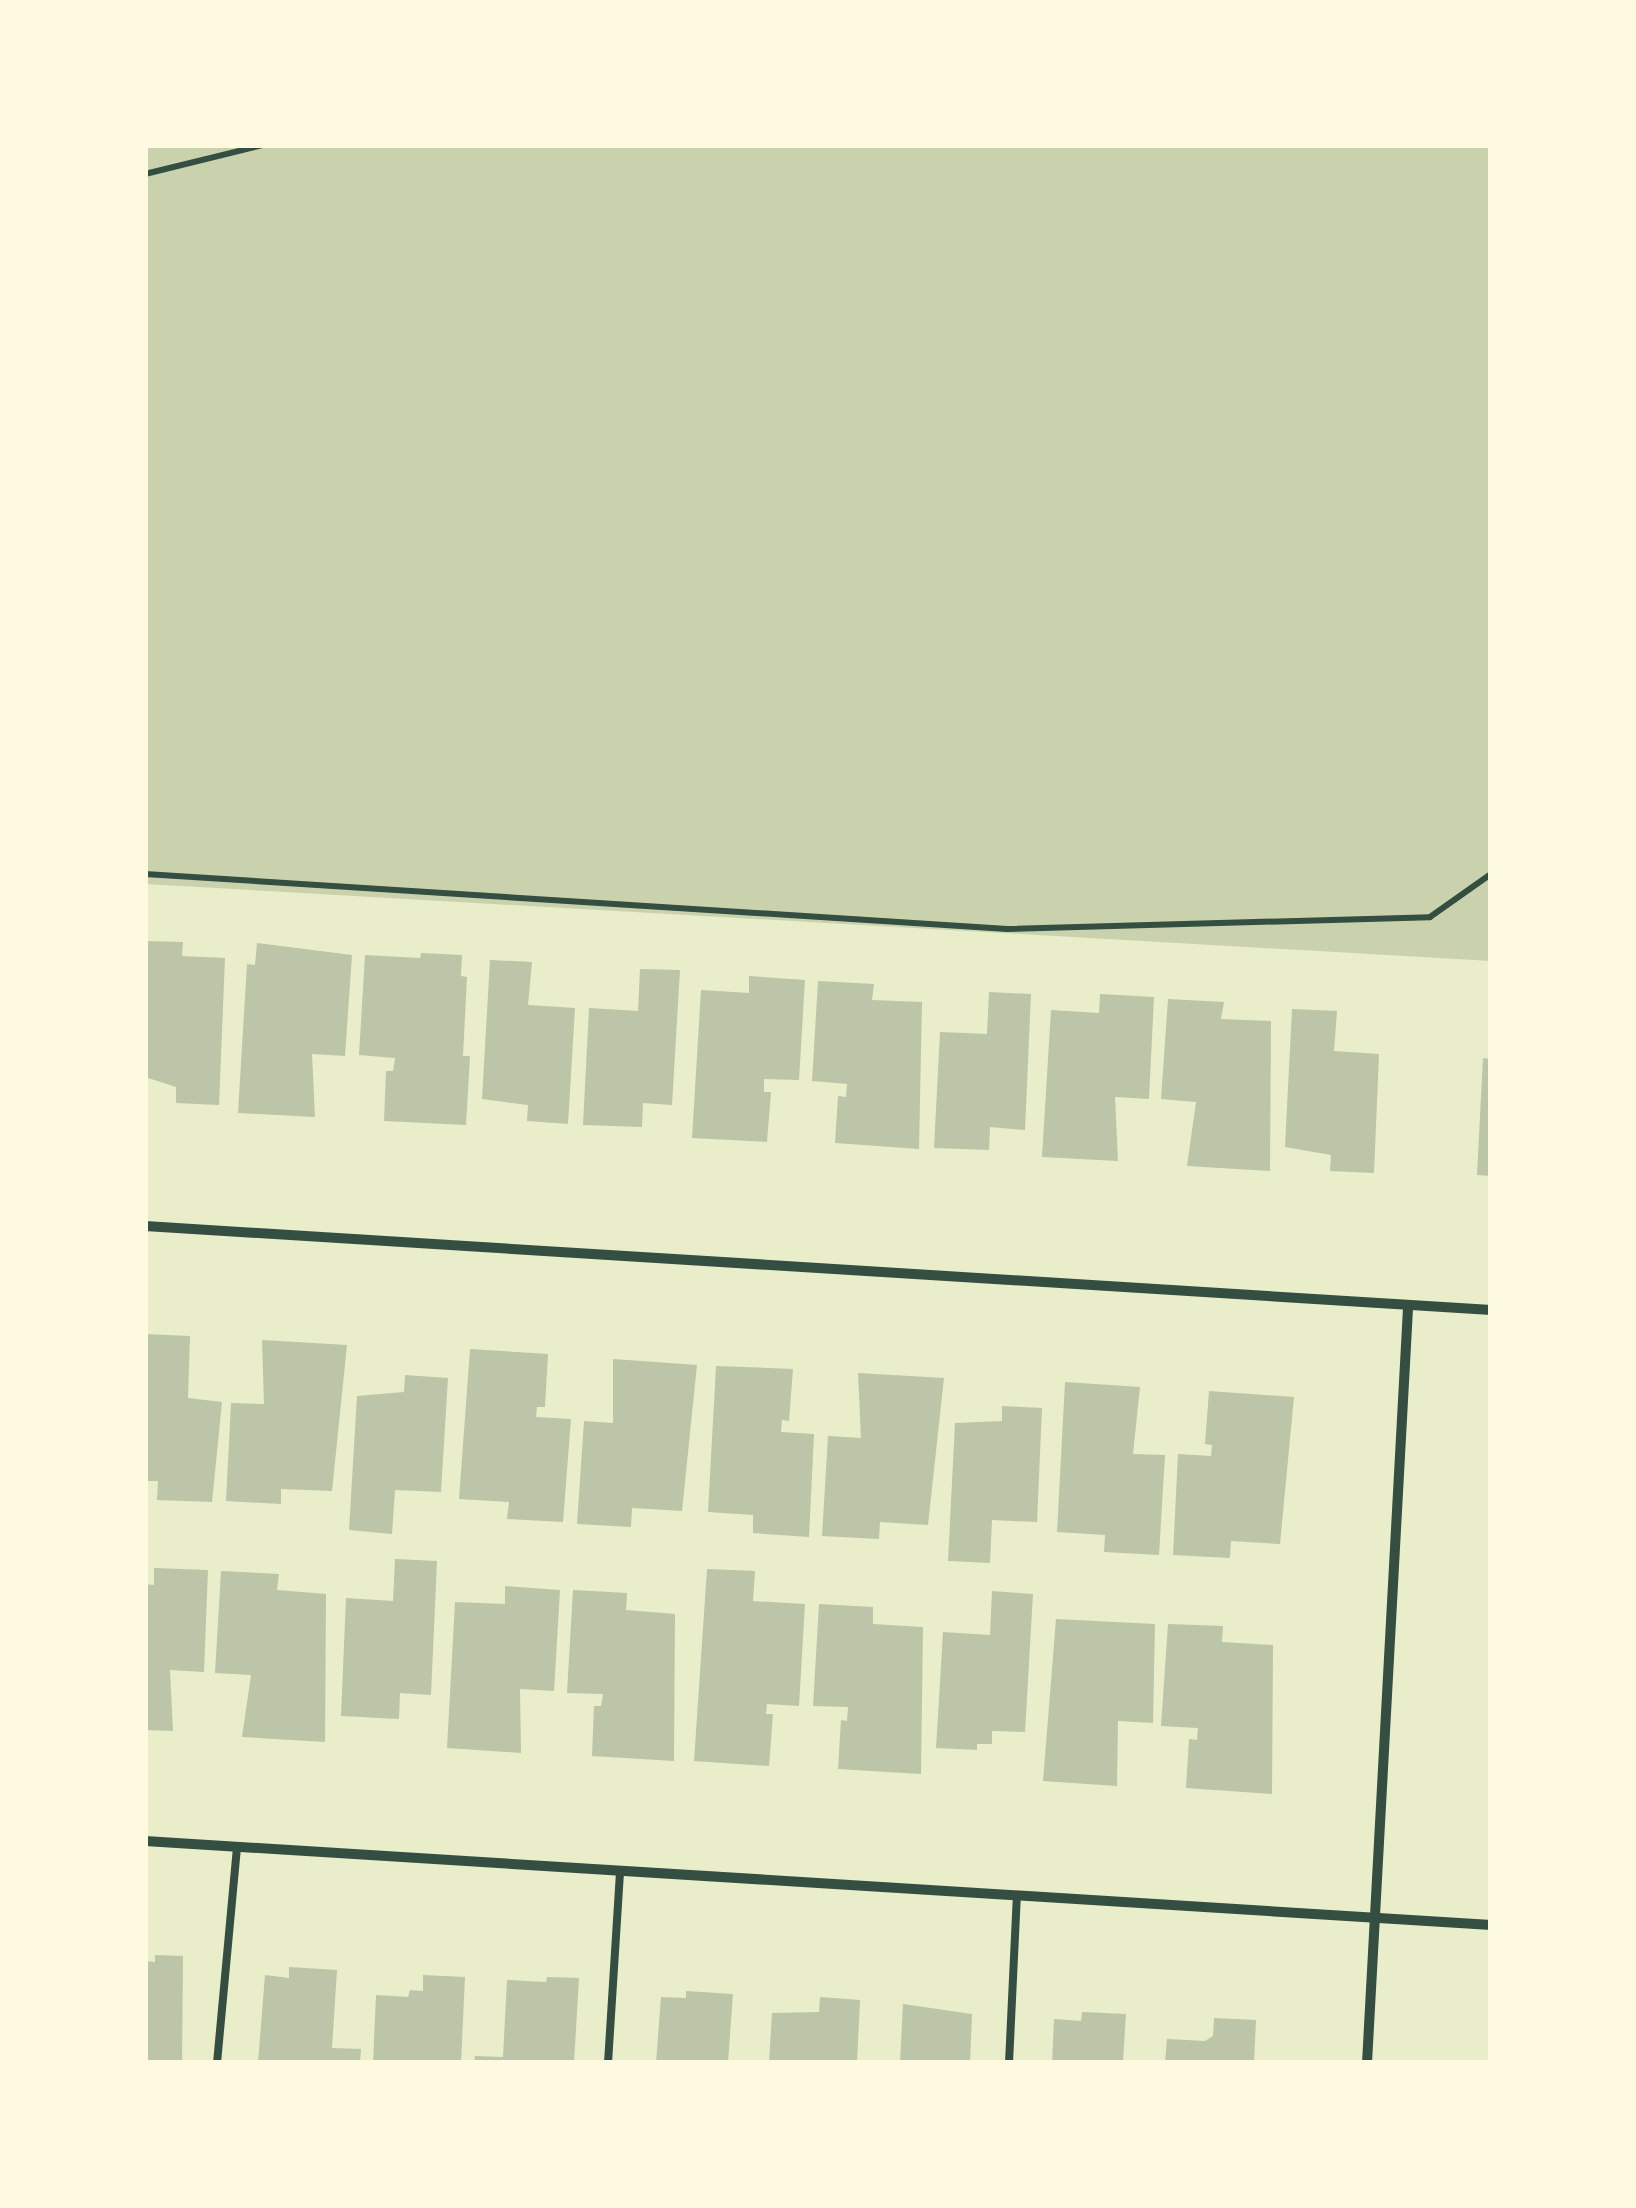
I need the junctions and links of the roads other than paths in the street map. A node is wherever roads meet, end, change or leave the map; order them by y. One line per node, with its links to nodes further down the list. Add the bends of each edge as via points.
1 (145, 1226): 2 (street)
2 (1408, 1308): 3 (street); 8 (street)
3 (1491, 1310)
4 (145, 1841): 5 (street)
5 (237, 1846): 6 (street); 10 (lane)
6 (620, 1870): 7 (street); 11 (lane)
7 (1017, 1895): 8 (street); 12 (lane)
8 (1375, 1918): 9 (street); 13 (street)
9 (1491, 1925)
10 (217, 2063)
11 (608, 2063)
12 (1010, 2063)
13 (1367, 2063)

